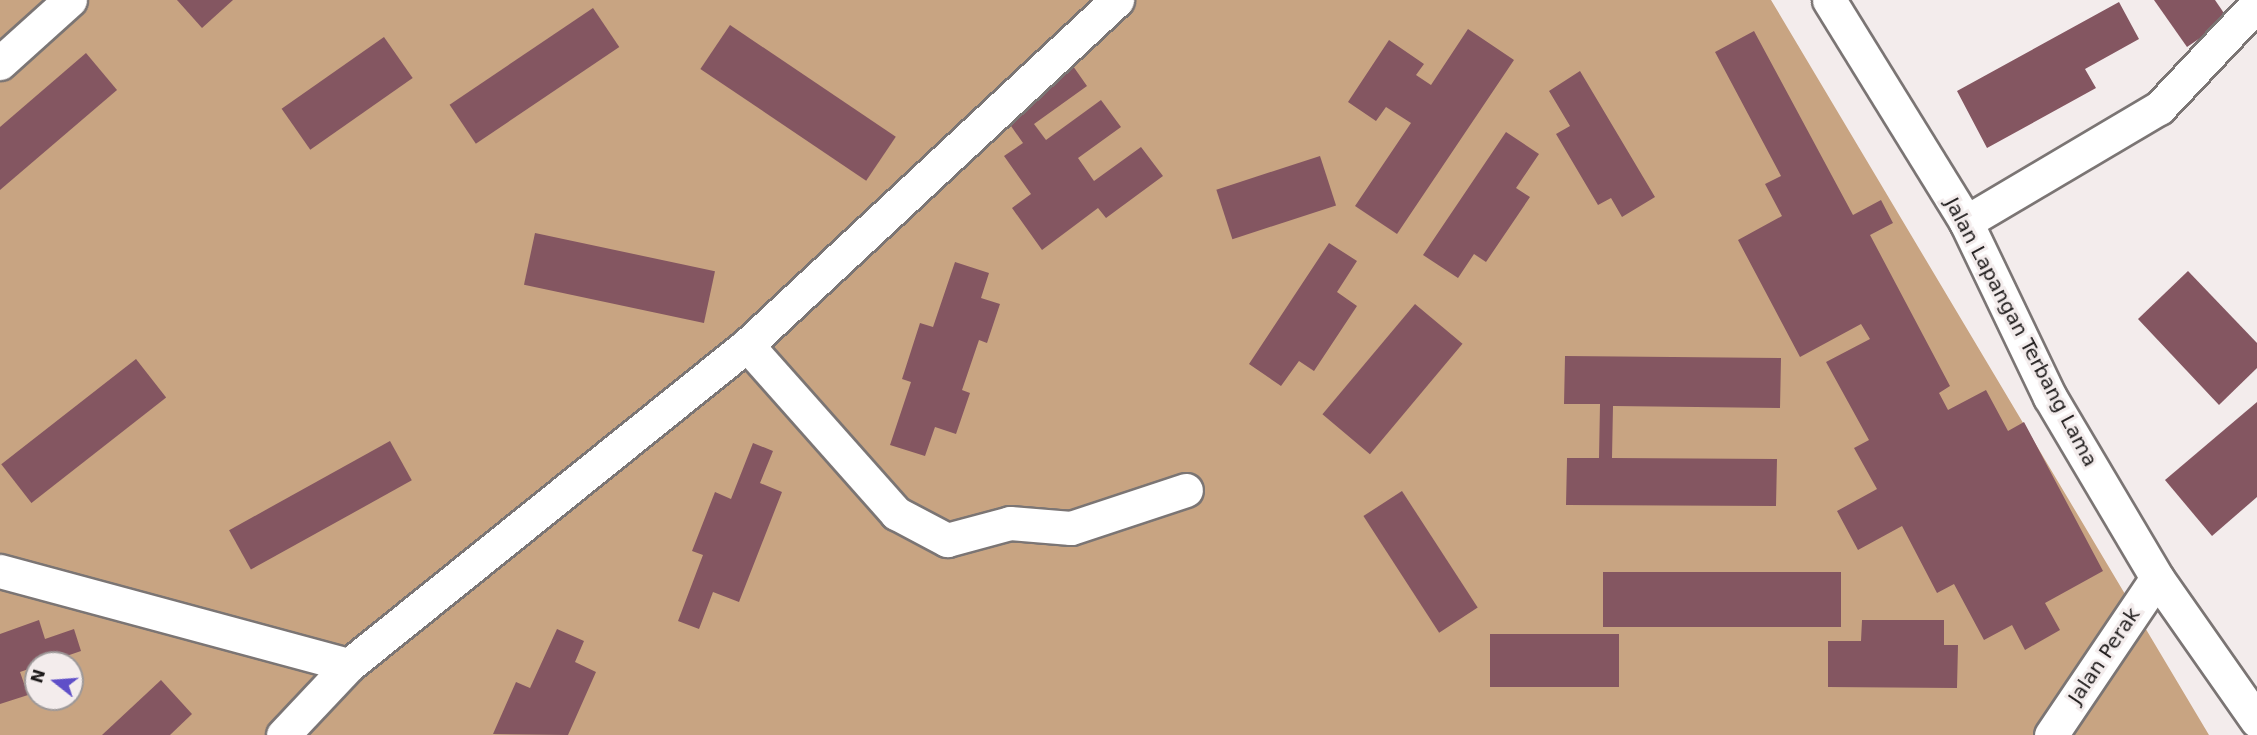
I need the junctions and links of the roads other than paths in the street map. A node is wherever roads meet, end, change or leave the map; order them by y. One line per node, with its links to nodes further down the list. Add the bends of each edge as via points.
1 (70, 0): 5 (street)
2 (1117, 0): 7 (street)
3 (1829, 0): 6 (street, Jalan Lapangan Terbang Lama)
4 (2257, 4): 6 (street, via 2159,108)
5 (0, 63)
6 (1966, 222): 10 (street, Jalan Lapangan Terbang Lama, via 2050,397)
7 (747, 345): 8 (street, via 896,513 947,540 1010,523 1071,528); 11 (street)
8 (1186, 490)
9 (0, 571): 11 (street)
10 (2157, 578): 12 (street, Jalan Lapangan Terbang Lama); 14 (street, Jalan Perak)
11 (348, 665): 13 (street)
12 (2257, 721)
13 (283, 735)
14 (2051, 735)

